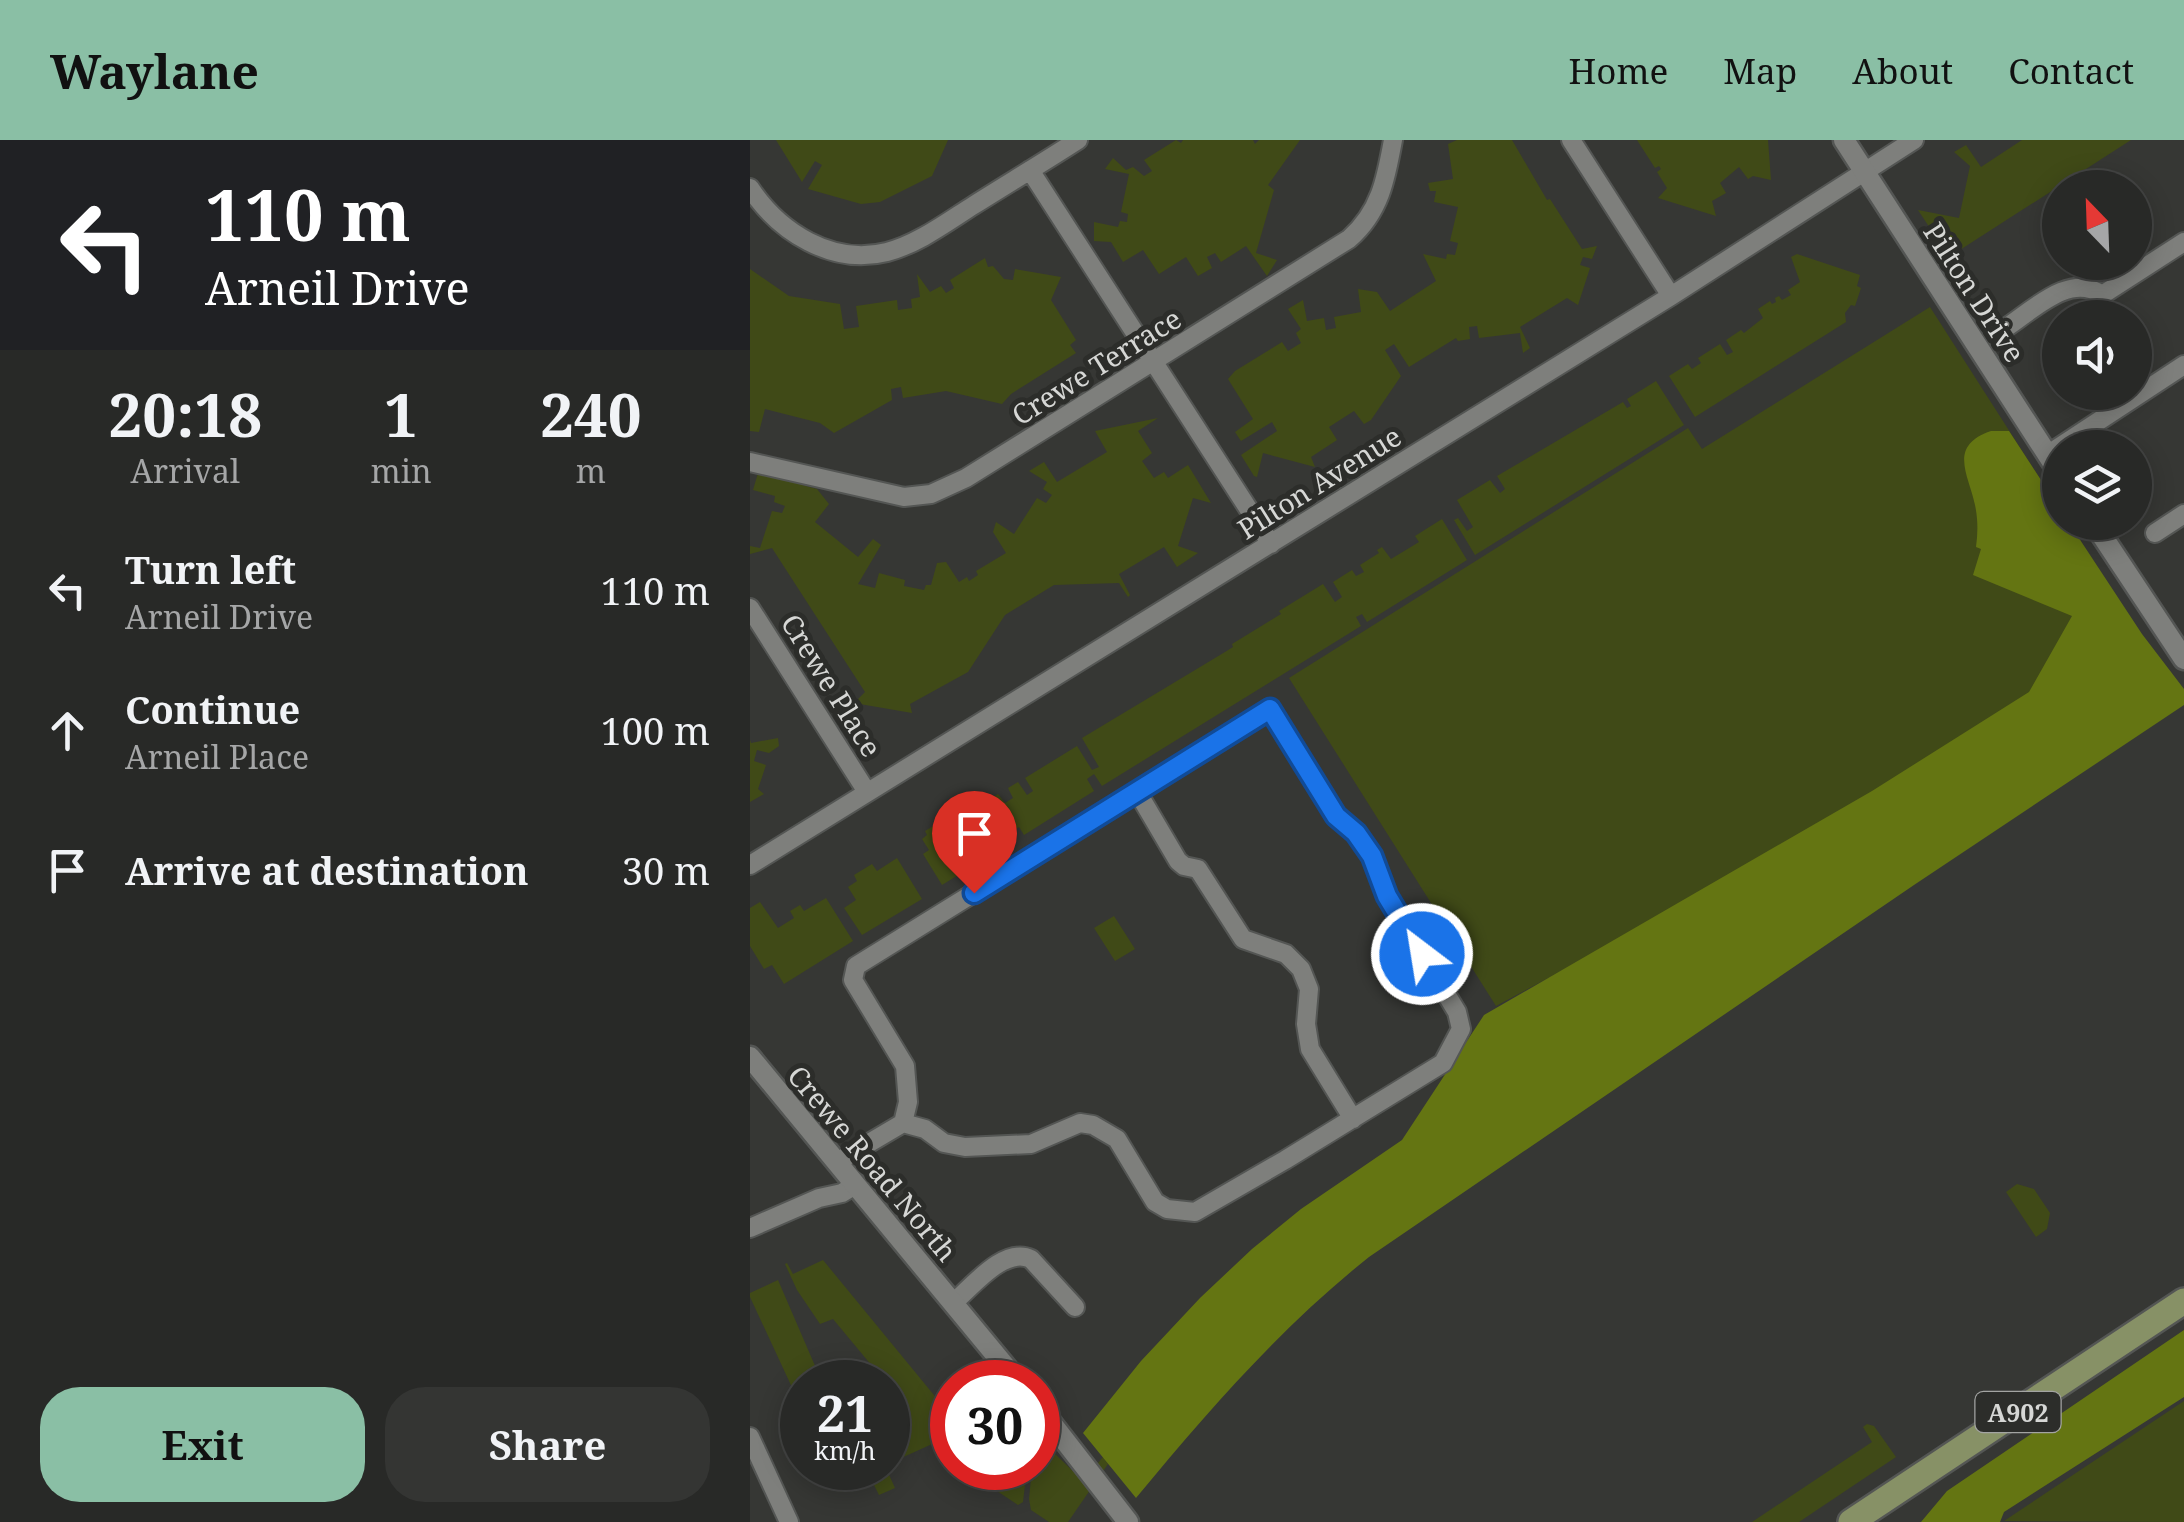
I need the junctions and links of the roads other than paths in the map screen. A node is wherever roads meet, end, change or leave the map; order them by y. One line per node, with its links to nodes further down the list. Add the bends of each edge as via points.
1 (1078, 140): 6 (street)
2 (1393, 140): 12 (street, Crewe Terrace, via 1380,198 1357,232)
3 (1571, 140): 10 (street)
4 (1844, 140): 7 (street, Pilton Drive)
5 (1914, 140): 7 (street, Pilton Avenue)
6 (1030, 170): 8 (street, via 931,232 874,254 842,253 795,236); 12 (street)
7 (1865, 172): 10 (street, Pilton Avenue); 15 (street, Pilton Drive)
8 (750, 188)
9 (2184, 242): 11 (street, via 2102,295 2070,287)
10 (1671, 296): 20 (street, Pilton Avenue)
11 (2004, 329)
12 (1154, 363): 16 (street, Crewe Terrace, via 966,478 923,496 896,496); 20 (street)
13 (2184, 365): 14 (street)
14 (2087, 430)
15 (2042, 447)
16 (750, 462)
17 (2184, 514): 18 (street)
18 (2155, 533)
19 (2105, 540): 22 (street)
20 (1271, 544): 23 (street, Pilton Avenue)
21 (750, 608): 23 (street, Crewe Place)
22 (2184, 659)
23 (867, 792): 25 (street, Pilton Avenue)
24 (1138, 793): 27 (street, via 1178,861 1198,869 1242,939 1286,954 1300,970 1309,988 1310,1048); 27 (street, via 1270,709 1336,816 1372,856 1461,1029 1442,1063); 28 (street, via 856,966 853,980 905,1066)
25 (750, 866)
26 (750, 1057): 29 (street, Crewe Road North)
27 (1353, 1119): 28 (street, via 1195,1212 1155,1202 1116,1139 1093,1125 1080,1123 1031,1144 965,1147)
28 (904, 1123): 29 (street)
29 (837, 1162): 30 (street, Crewe Road North)
30 (855, 1185): 31 (street); 32 (street, Crewe Road North)
31 (750, 1228)
32 (960, 1298): 34 (street, via 1006,1258 1022,1255); 35 (street, Crewe Road North)
33 (2184, 1301): 40 (main road, A902)
34 (1075, 1307)
35 (1003, 1360)
36 (1060, 1434): 39 (street)
37 (750, 1438): 38 (street)
38 (790, 1522)
39 (1128, 1522)
40 (1851, 1522)

